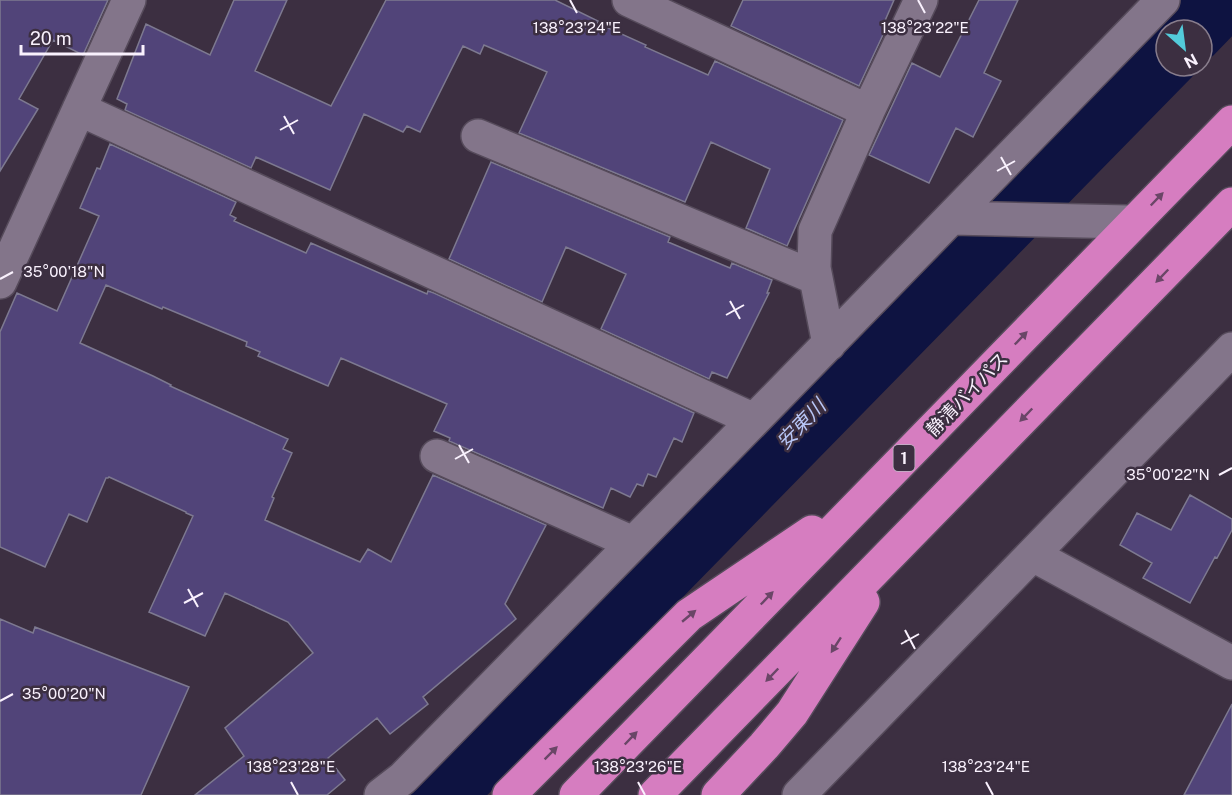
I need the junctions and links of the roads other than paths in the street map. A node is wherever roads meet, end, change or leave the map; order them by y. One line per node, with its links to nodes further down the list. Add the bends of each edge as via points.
1 (129, 0): 5 (street)
2 (629, 0): 6 (street)
3 (921, 0): 6 (street)
4 (1163, 0): 10 (street)
5 (79, 109): 12 (street); 17 (street)
6 (868, 111): 13 (street, via 815,231)
7 (1232, 122): 26 (highway, 静清バイパス / 1, one-way to 7)
8 (478, 136): 13 (street)
9 (1232, 204): 27 (highway, one-way to 27)
10 (952, 218): 11 (street); 15 (street)
11 (1128, 222)
12 (11, 227): 14 (street)
13 (816, 278): 15 (street)
14 (0, 282)
15 (828, 344): 17 (street)
16 (1232, 349): 21 (street)
17 (754, 420): 20 (street)
18 (436, 456): 20 (street)
19 (835, 516): 25 (highway, one-way to 19, via 689,615)
20 (633, 543): 24 (street, via 403,778)
21 (1033, 555): 23 (street); 29 (street)
22 (879, 578): 28 (highway, one-way to 28, via 792,713)
23 (1232, 663)
24 (381, 795)
25 (510, 795)
26 (576, 795)
27 (655, 795)
28 (718, 795)
29 (799, 795)

